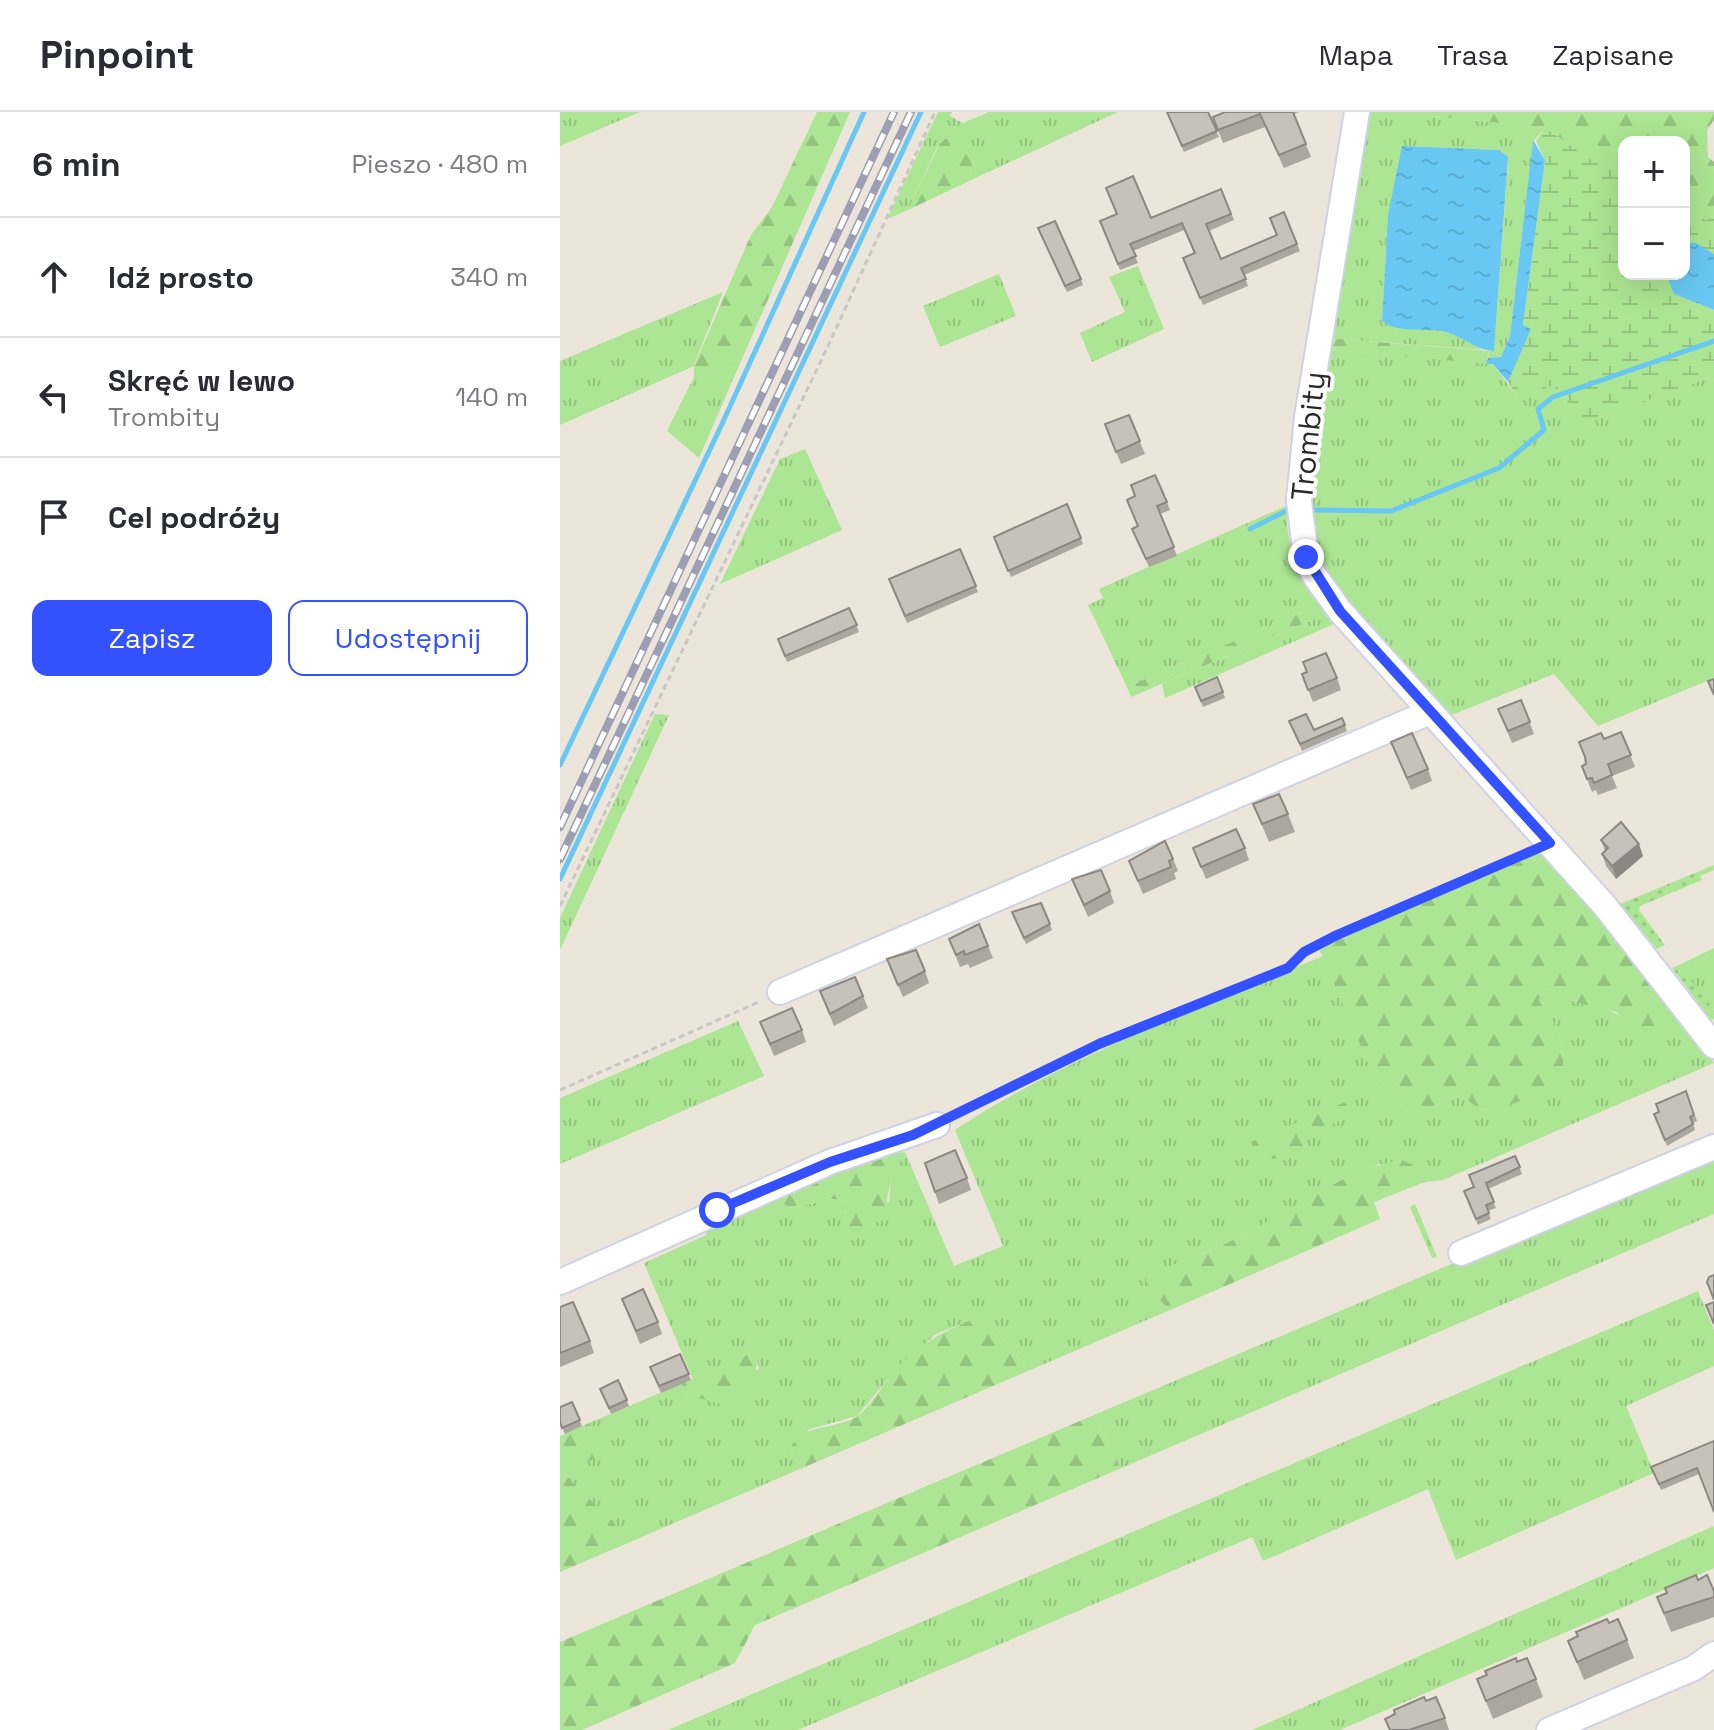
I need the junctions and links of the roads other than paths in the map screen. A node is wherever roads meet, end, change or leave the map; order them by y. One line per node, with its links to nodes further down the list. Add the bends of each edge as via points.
1 (1357, 112): 2 (street, Trombity, via 1307,417 1299,501 1303,536 1306,557 1325,592)
2 (1430, 712): 3 (street); 4 (street, Trombity, via 1605,906)
3 (780, 992)
4 (1714, 1046)
5 (937, 1125): 8 (street, via 830,1162)
6 (1714, 1147): 7 (street)
7 (1461, 1253)
8 (560, 1282)
9 (1714, 1654): 10 (street, via 1694,1668)
10 (1549, 1730)

